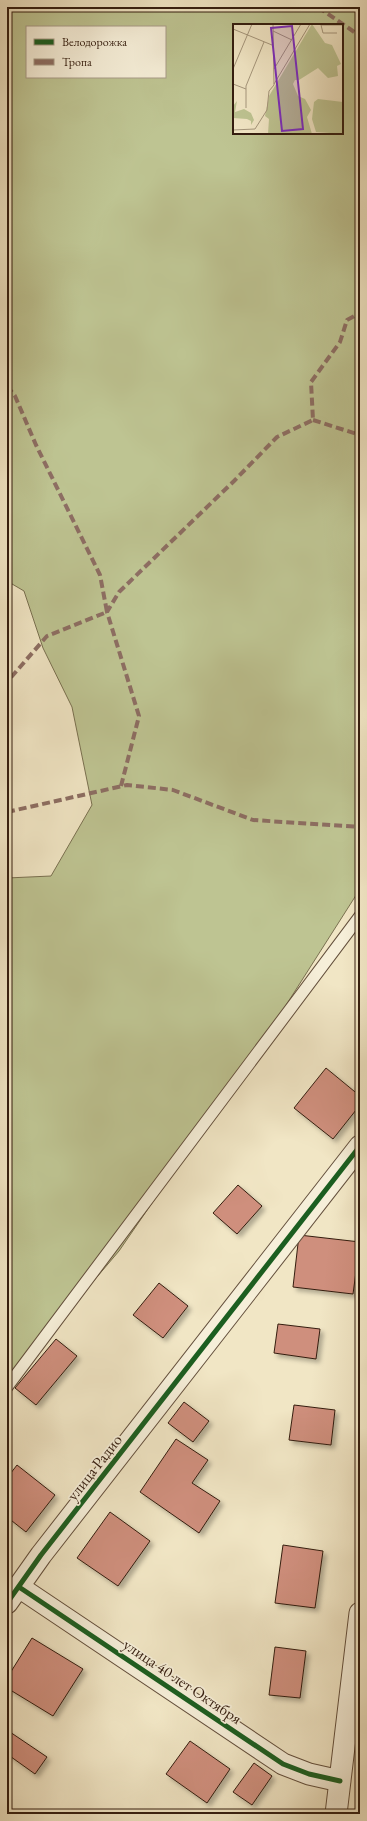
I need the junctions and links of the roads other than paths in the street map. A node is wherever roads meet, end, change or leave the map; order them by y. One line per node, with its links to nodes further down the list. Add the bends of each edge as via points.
1 (360, 916): 3 (lane)
2 (360, 1146): 4 (street, улица Радио, via 40,1555)
3 (7, 1387)
4 (13, 1595): 6 (street, улица 40 лет Октября, via 283,1764 309,1774)
5 (360, 1613): 6 (street)
6 (340, 1781): 7 (street)
7 (336, 1814)

